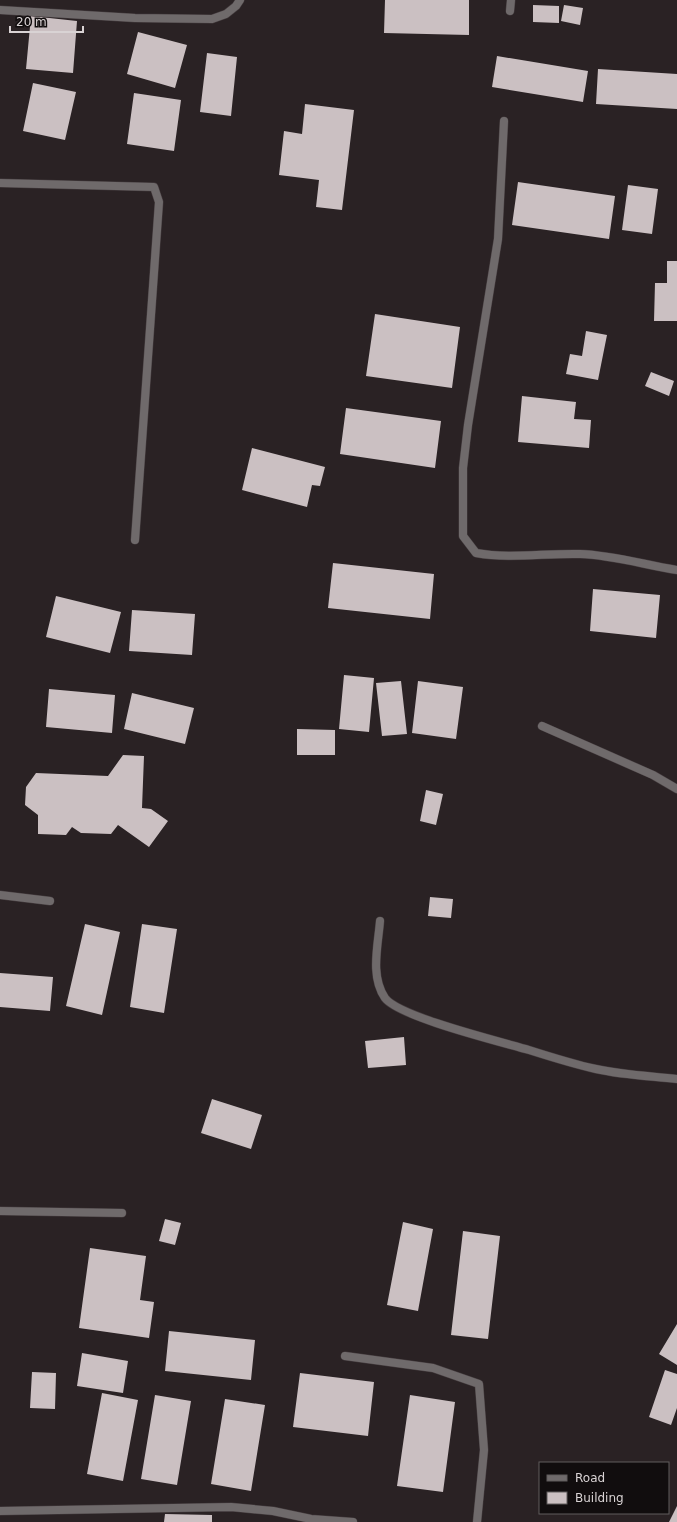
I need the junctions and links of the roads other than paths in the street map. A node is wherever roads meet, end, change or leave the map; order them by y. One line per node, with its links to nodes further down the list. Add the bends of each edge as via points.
1 (240, 0): 3 (street, via 226,14 212,19 135,18)
2 (511, 0): 4 (street)
3 (0, 10)
4 (510, 11)
5 (504, 121): 8 (street, via 498,238 463,468 463,536 476,553 494,556 581,554)
6 (0, 183): 7 (street, via 154,187 157,194 159,209)
7 (135, 540)
8 (677, 570)
9 (542, 726): 10 (street, via 653,775)
10 (677, 789)
11 (0, 895): 12 (street)
12 (50, 901)
13 (380, 921): 14 (street, via 376,972 378,987 386,999 400,1008 418,1017 596,1069)
14 (677, 1078)
15 (0, 1211): 16 (street)
16 (122, 1213)
17 (344, 1356): 20 (street, via 433,1368 479,1384 484,1450)
18 (0, 1511): 19 (street, via 231,1507 273,1511 311,1519)
19 (353, 1522)
20 (477, 1522)

